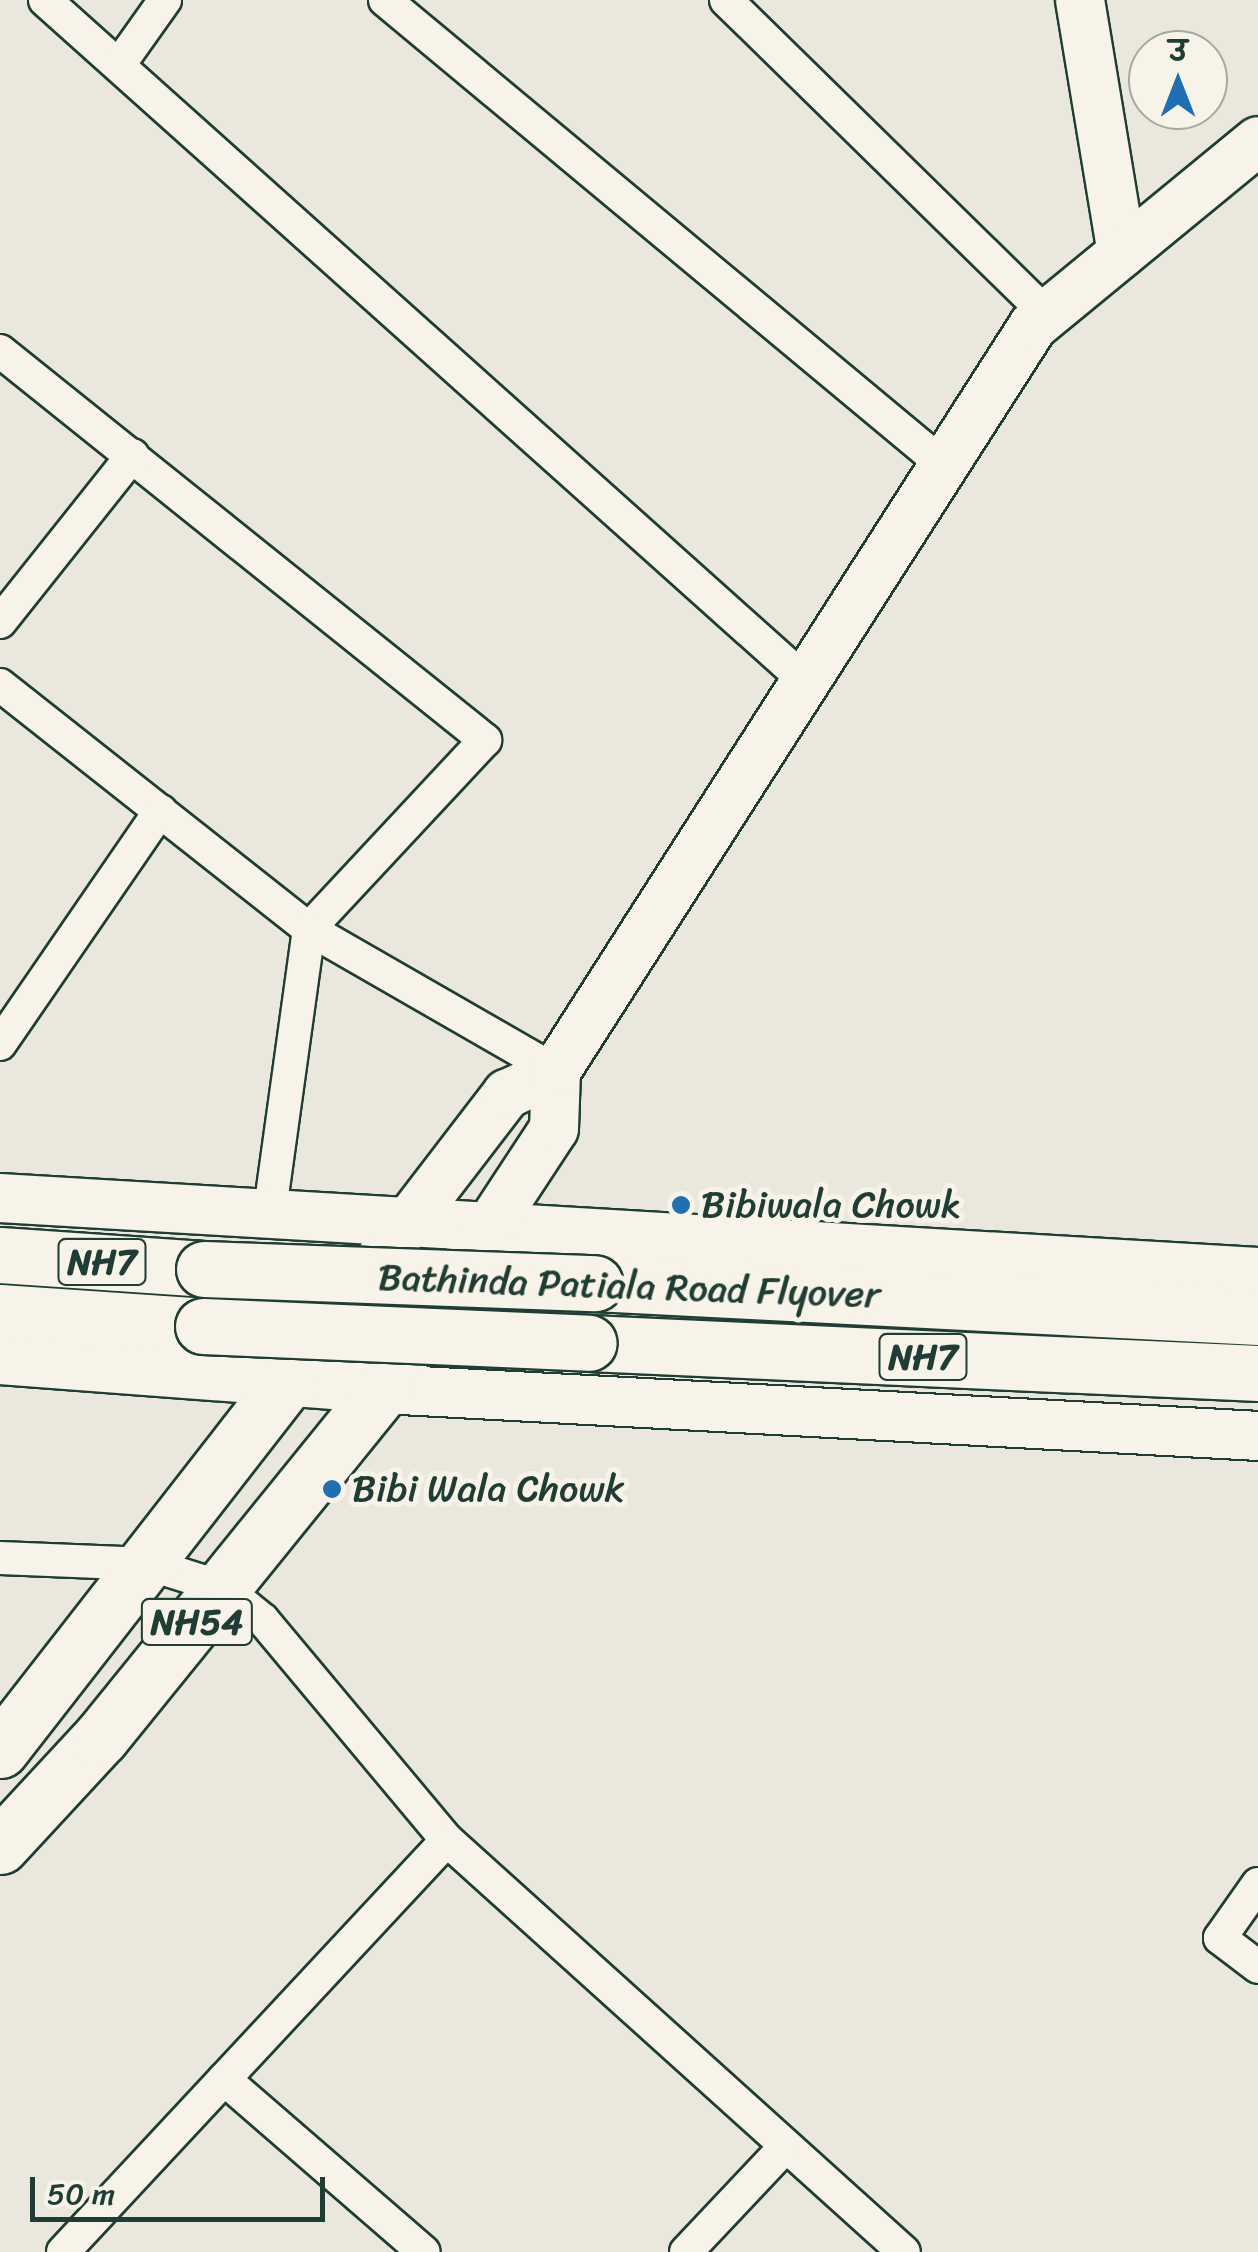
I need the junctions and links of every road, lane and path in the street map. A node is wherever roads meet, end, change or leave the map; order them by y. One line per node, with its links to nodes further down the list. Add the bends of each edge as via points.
1 (45, 0): 8 (street)
2 (165, 0): 8 (street)
3 (385, 0): 14 (street)
4 (726, 0): 7 (street)
5 (760, 0): 7 (street)
6 (1080, 0): 10 (street)
7 (767, 38): 11 (street)
8 (121, 62): 16 (street)
9 (1258, 141): 10 (street)
10 (1122, 252): 11 (street)
11 (1047, 314): 14 (street)
12 (0, 351): 13 (street)
13 (133, 455): 15 (street); 19 (street, via 485,740)
14 (945, 466): 16 (street)
15 (0, 622)
16 (809, 684): 21 (street)
17 (0, 685): 18 (street)
18 (160, 811): 19 (street); 20 (street)
19 (309, 929): 21 (street); 23 (street)
20 (0, 1044)
21 (556, 1071): 24 (street, via 507,1094); 25 (street, via 554,1130)
22 (0, 1198): 23 (street)
23 (269, 1217): 24 (street)
24 (409, 1220): 25 (street); 32 (street)
25 (495, 1226): 27 (street); 33 (street)
26 (0, 1255): 29 (highway, Bathinda Patiala Road Flyover / NH7, bridge)
27 (1258, 1272)
28 (0, 1312): 31 (highway, Bathinda Patiala Road Flyover / NH7, bridge)
29 (1258, 1317)
30 (0, 1360): 32 (street)
31 (1258, 1373)
32 (288, 1380): 33 (street); 36 (highway, NH54)
33 (383, 1389): 34 (street); 37 (highway, NH54)
34 (1258, 1436)
35 (0, 1558): 36 (street)
36 (148, 1564): 37 (street); 38 (highway, NH54)
37 (224, 1588): 39 (street, via 263,1620); 40 (highway, NH54, via 102,1737)
38 (0, 1750)
39 (447, 1840): 43 (street); 44 (street)
40 (0, 1846)
41 (1258, 1884): 42 (street, via 1220,1938)
42 (1258, 1967)
43 (224, 2079): 45 (street); 46 (street)
44 (784, 2148): 47 (street); 48 (street)
45 (63, 2252)
46 (424, 2252)
47 (686, 2252)
48 (904, 2252)

